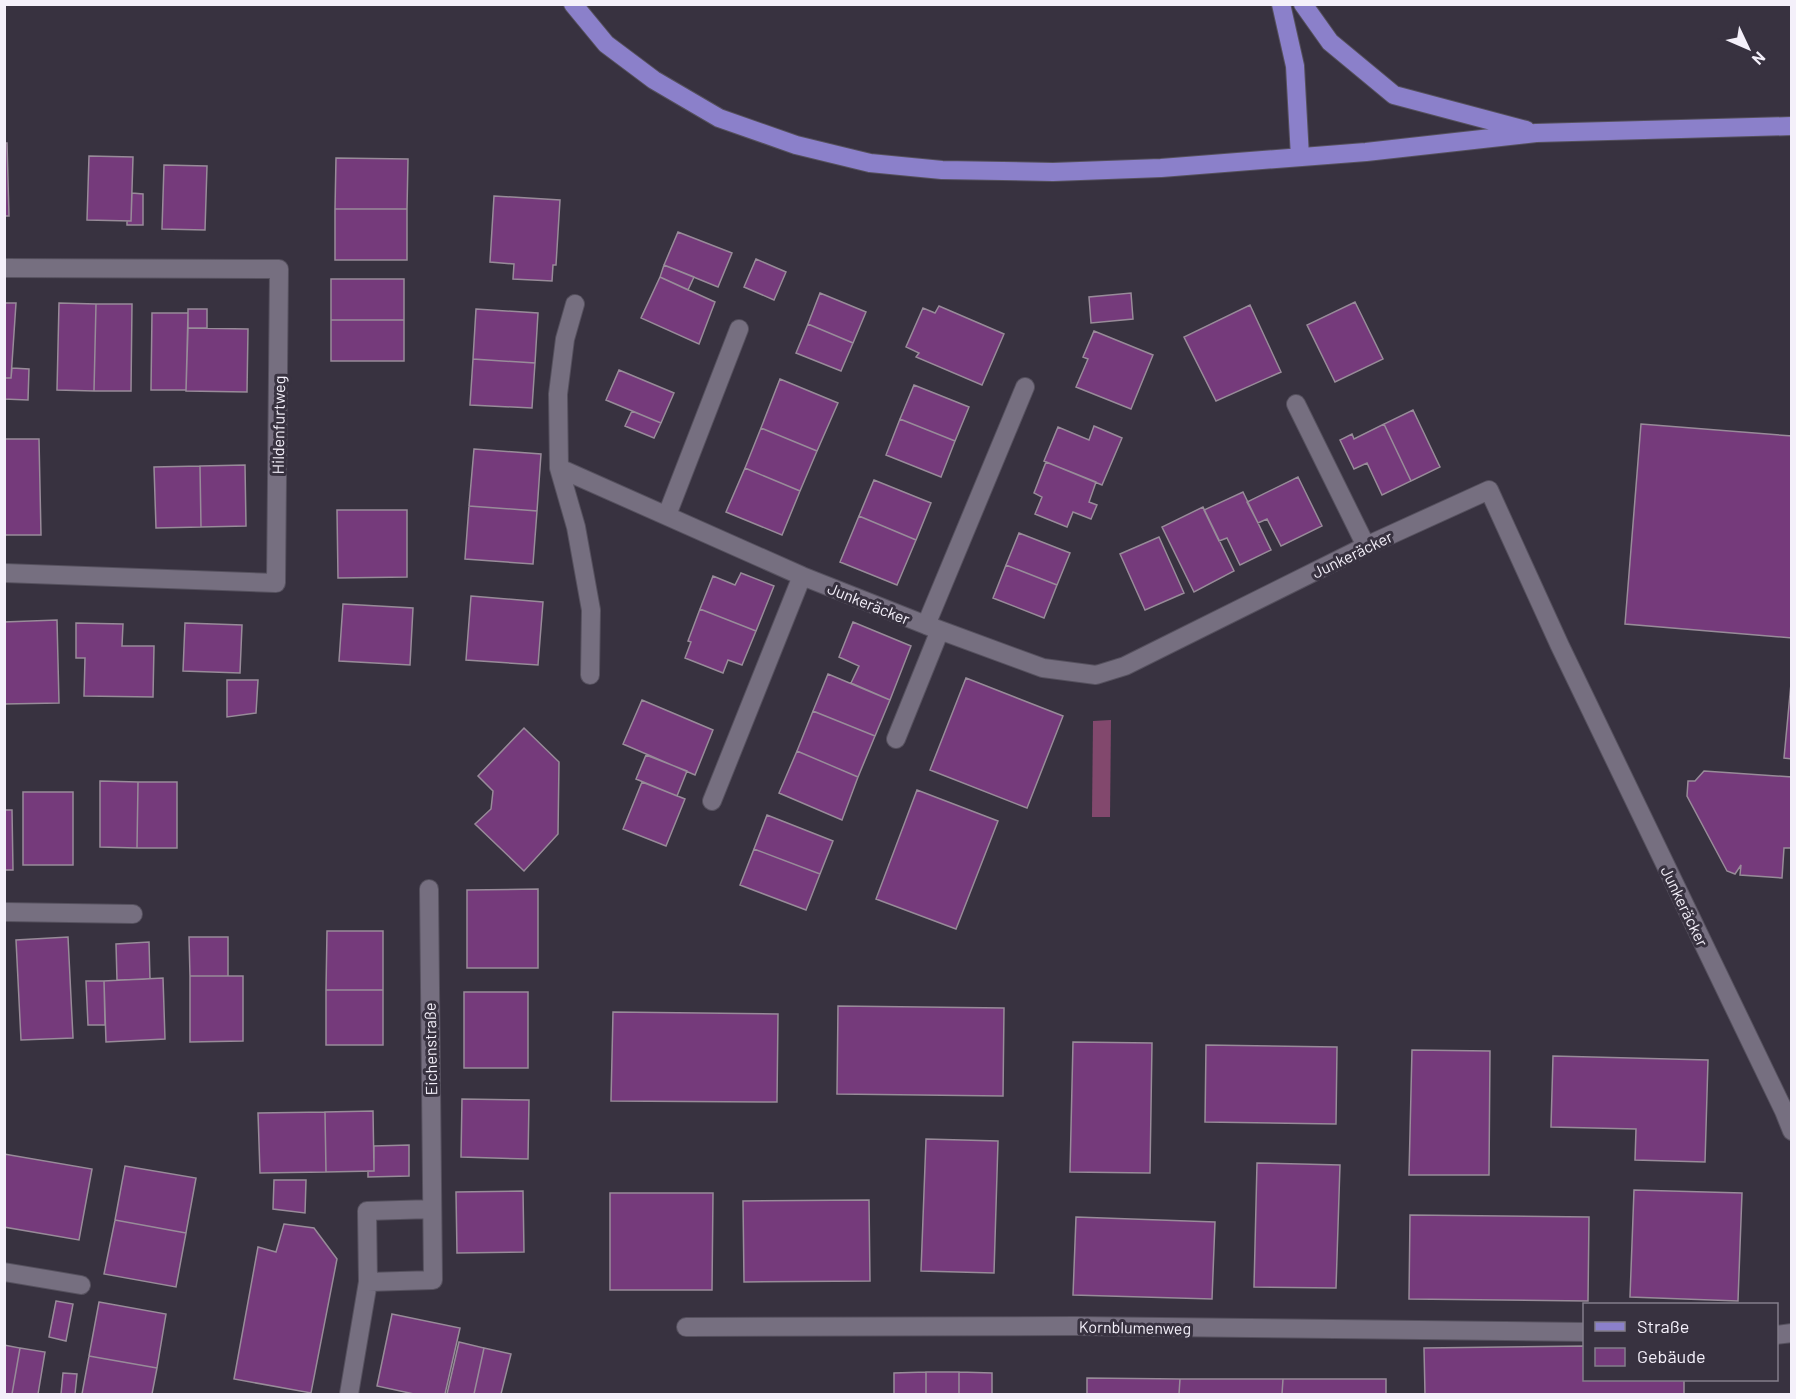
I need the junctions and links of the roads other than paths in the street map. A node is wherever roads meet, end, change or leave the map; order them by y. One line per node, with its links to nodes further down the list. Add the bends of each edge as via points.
1 (573, 4): 6 (main road, via 606,44 654,80 719,118 796,145 870,163 942,170 1053,172)
2 (1281, 4): 6 (main road, via 1295,66)
3 (1303, 4): 5 (main road, via 1330,42 1394,95)
4 (1791, 126): 5 (main road)
5 (1536, 133): 6 (main road)
6 (1300, 157)
7 (4, 268): 15 (street, Hildenfurtweg, via 279,269 276,583)
8 (575, 304): 12 (street, via 565,339 558,394)
9 (739, 328): 13 (street)
10 (1026, 387): 17 (street)
11 (1296, 404): 14 (street)
12 (559, 468): 13 (street, Junkeräcker); 18 (street, via 576,527 591,610)
13 (667, 515): 16 (street, Junkeräcker)
14 (1366, 546): 17 (street, Junkeräcker, via 1125,666 1096,675 1043,668); 24 (street, Junkeräcker, via 1489,490)
15 (4, 573)
16 (802, 576): 17 (street, Junkeräcker); 20 (street)
17 (933, 628): 19 (street)
18 (590, 675)
19 (896, 739)
20 (712, 801)
21 (429, 889): 25 (street, Eichenstraße)
22 (4, 912): 23 (street)
23 (133, 914)
24 (1791, 1131)
25 (432, 1209): 27 (street, Eichenstraße, via 433,1280); 27 (street, via 367,1210)
26 (4, 1272): 28 (street)
27 (368, 1282): 31 (street)
28 (81, 1285)
29 (686, 1327): 30 (street, Kornblumenweg, via 1077,1326)
30 (1583, 1332)
31 (349, 1395)

